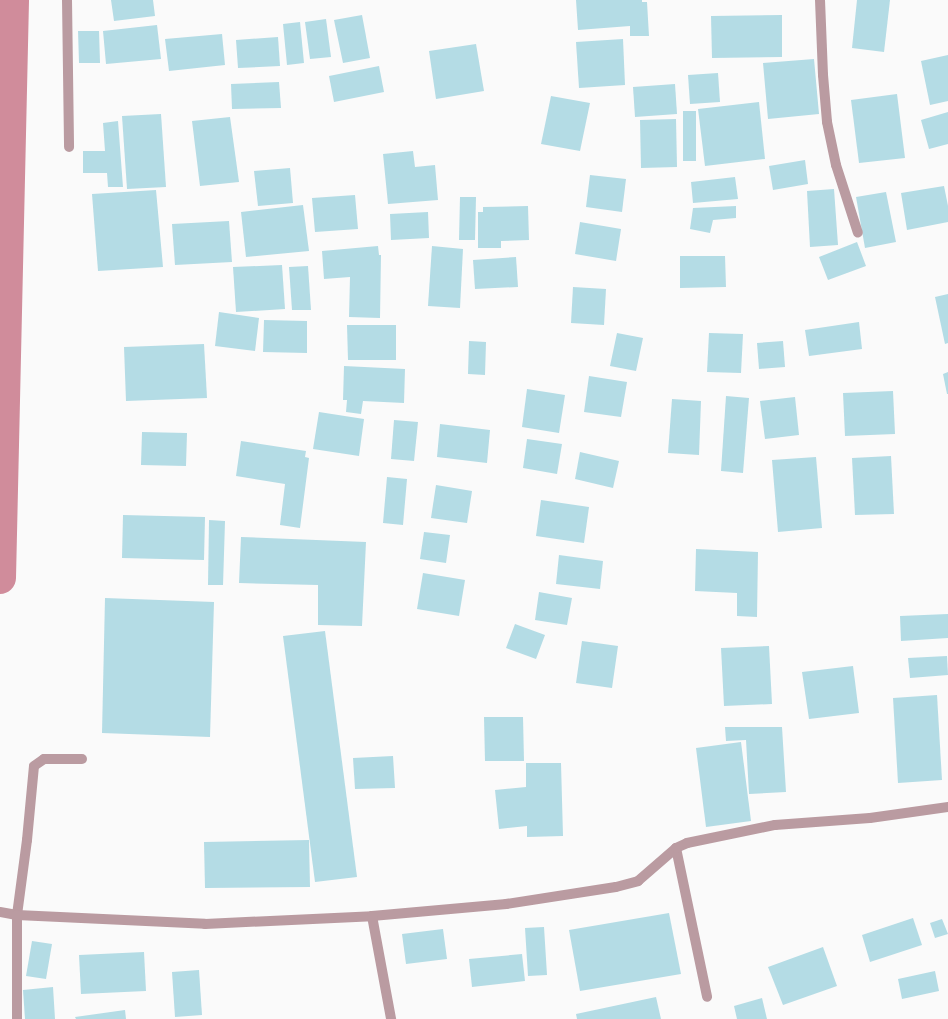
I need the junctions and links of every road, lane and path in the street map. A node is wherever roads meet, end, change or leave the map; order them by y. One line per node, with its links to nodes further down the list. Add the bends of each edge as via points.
1 (67, 0): 3 (street)
2 (820, 0): 4 (street, via 827,122 836,165)
3 (69, 147)
4 (858, 233)
5 (82, 759): 9 (street, via 44,758 34,766)
6 (948, 807): 7 (street, via 870,818 775,825 687,843)
7 (676, 848): 10 (street, via 638,881 616,887 506,904); 11 (street)
8 (1, 912): 9 (street)
9 (17, 915): 10 (street, via 205,924); 12 (street)
10 (372, 916): 13 (street)
11 (707, 997)
12 (17, 1019)
13 (391, 1019)

